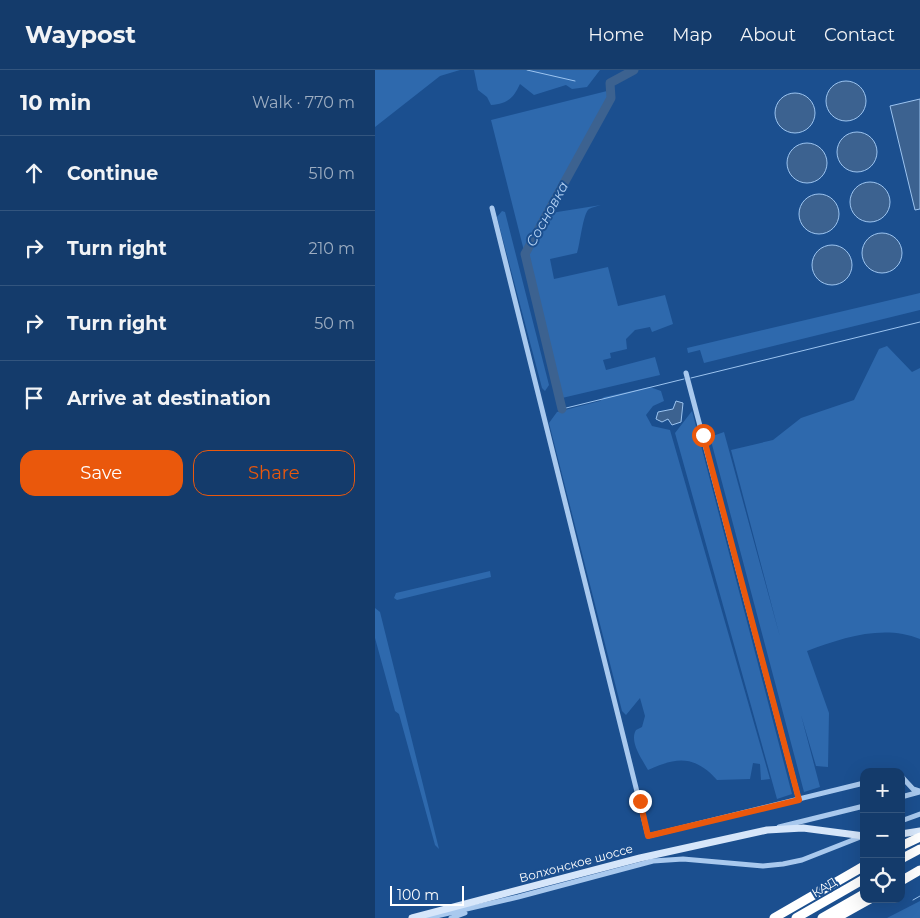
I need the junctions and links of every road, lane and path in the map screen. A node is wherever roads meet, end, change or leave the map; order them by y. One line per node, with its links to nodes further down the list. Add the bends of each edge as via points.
1 (492, 208): 7 (street, via 648,836)
2 (687, 372): 7 (street)
3 (905, 780): 5 (street)
4 (860, 784): 7 (street)
5 (920, 792): 6 (street)
6 (905, 795)
7 (799, 800)
8 (860, 807): 11 (street, Волхонское шоссе)
9 (920, 814): 10 (street)
10 (905, 820)
11 (767, 830): 14 (main road, via 803,828); 29 (main road, Волхонское шоссе, via 640,858)
12 (920, 831): 13 (main road)
13 (905, 833)
14 (860, 835)
15 (920, 837): 17 (highway)
16 (860, 838): 28 (street, Волхонское шоссе, via 802,860 763,866 695,859 653,860)
17 (905, 844)
18 (920, 850): 19 (highway)
19 (903, 858)
20 (920, 866): 23 (highway)
21 (860, 868): 32 (highway)
22 (920, 870): 24 (highway)
23 (905, 874)
24 (905, 879)
25 (860, 881): 33 (highway, КАД)
26 (860, 896): 34 (highway, КАД)
27 (863, 903): 35 (highway)
28 (490, 904): 29 (street, Волхонское шоссе); 31 (street)
29 (432, 916): 30 (main road, Волхонское шоссе)
30 (412, 918)
31 (451, 918)
32 (774, 918)
33 (796, 918)
34 (822, 918)
35 (836, 918)

